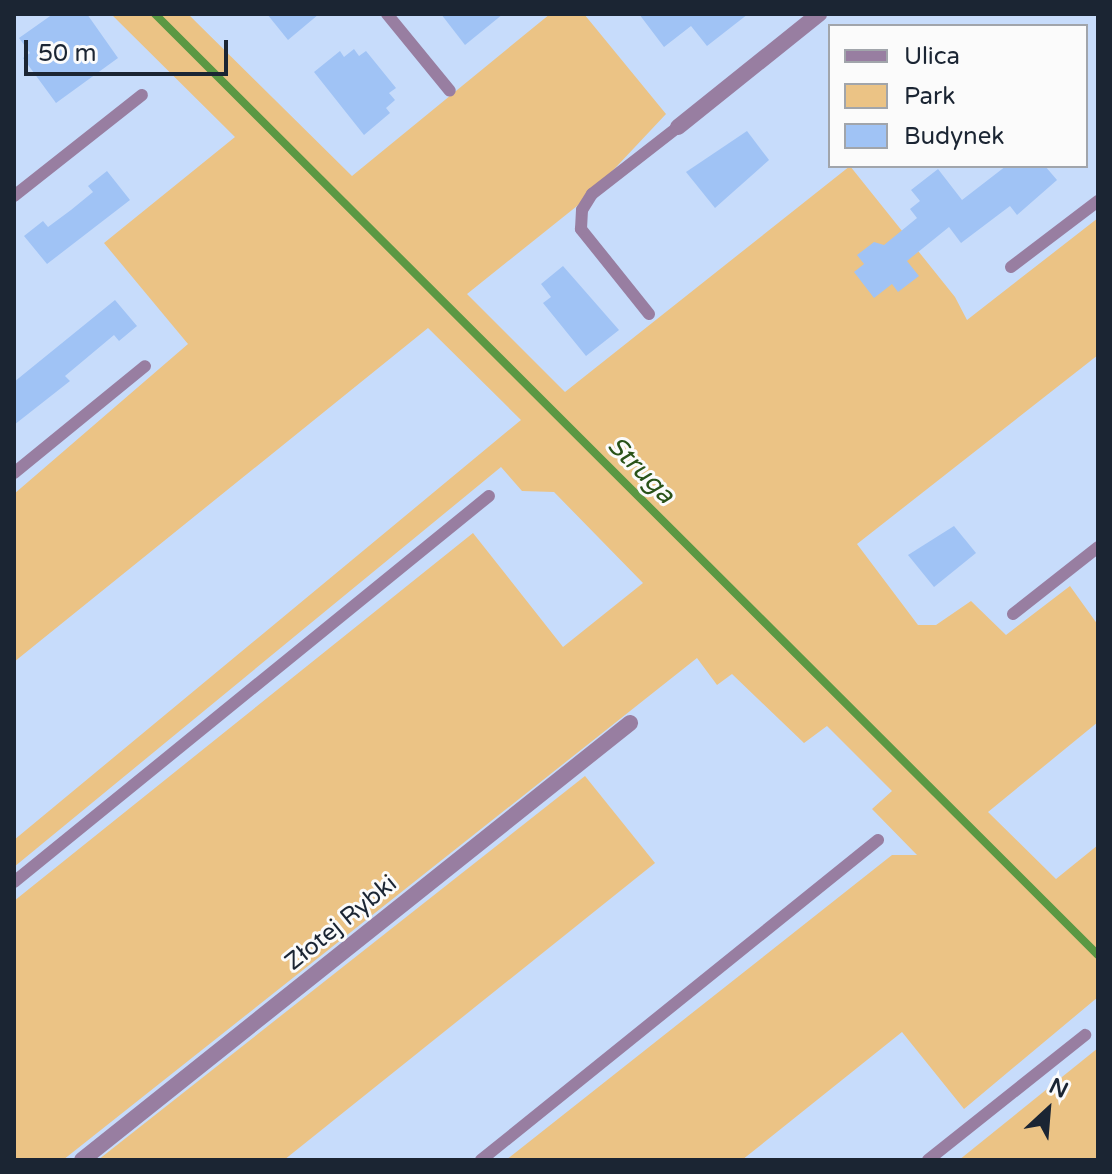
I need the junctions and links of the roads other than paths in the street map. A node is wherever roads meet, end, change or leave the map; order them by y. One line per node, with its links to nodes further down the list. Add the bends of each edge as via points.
1 (387, 14): 3 (lane)
2 (819, 14): 5 (street)
3 (450, 91)
4 (142, 95): 6 (lane)
5 (678, 127): 9 (lane, via 592,194 582,210 581,229)
6 (14, 196)
7 (1098, 201): 8 (lane)
8 (1011, 267)
9 (649, 314)
10 (145, 366): 11 (lane)
11 (14, 473)
12 (489, 496): 17 (lane)
13 (1098, 547): 14 (lane)
14 (1013, 614)
15 (630, 723): 19 (street, Złotej Rybki)
16 (878, 840): 20 (lane)
17 (14, 882)
18 (1085, 1035): 21 (lane)
19 (82, 1160)
20 (481, 1160)
21 (928, 1160)

